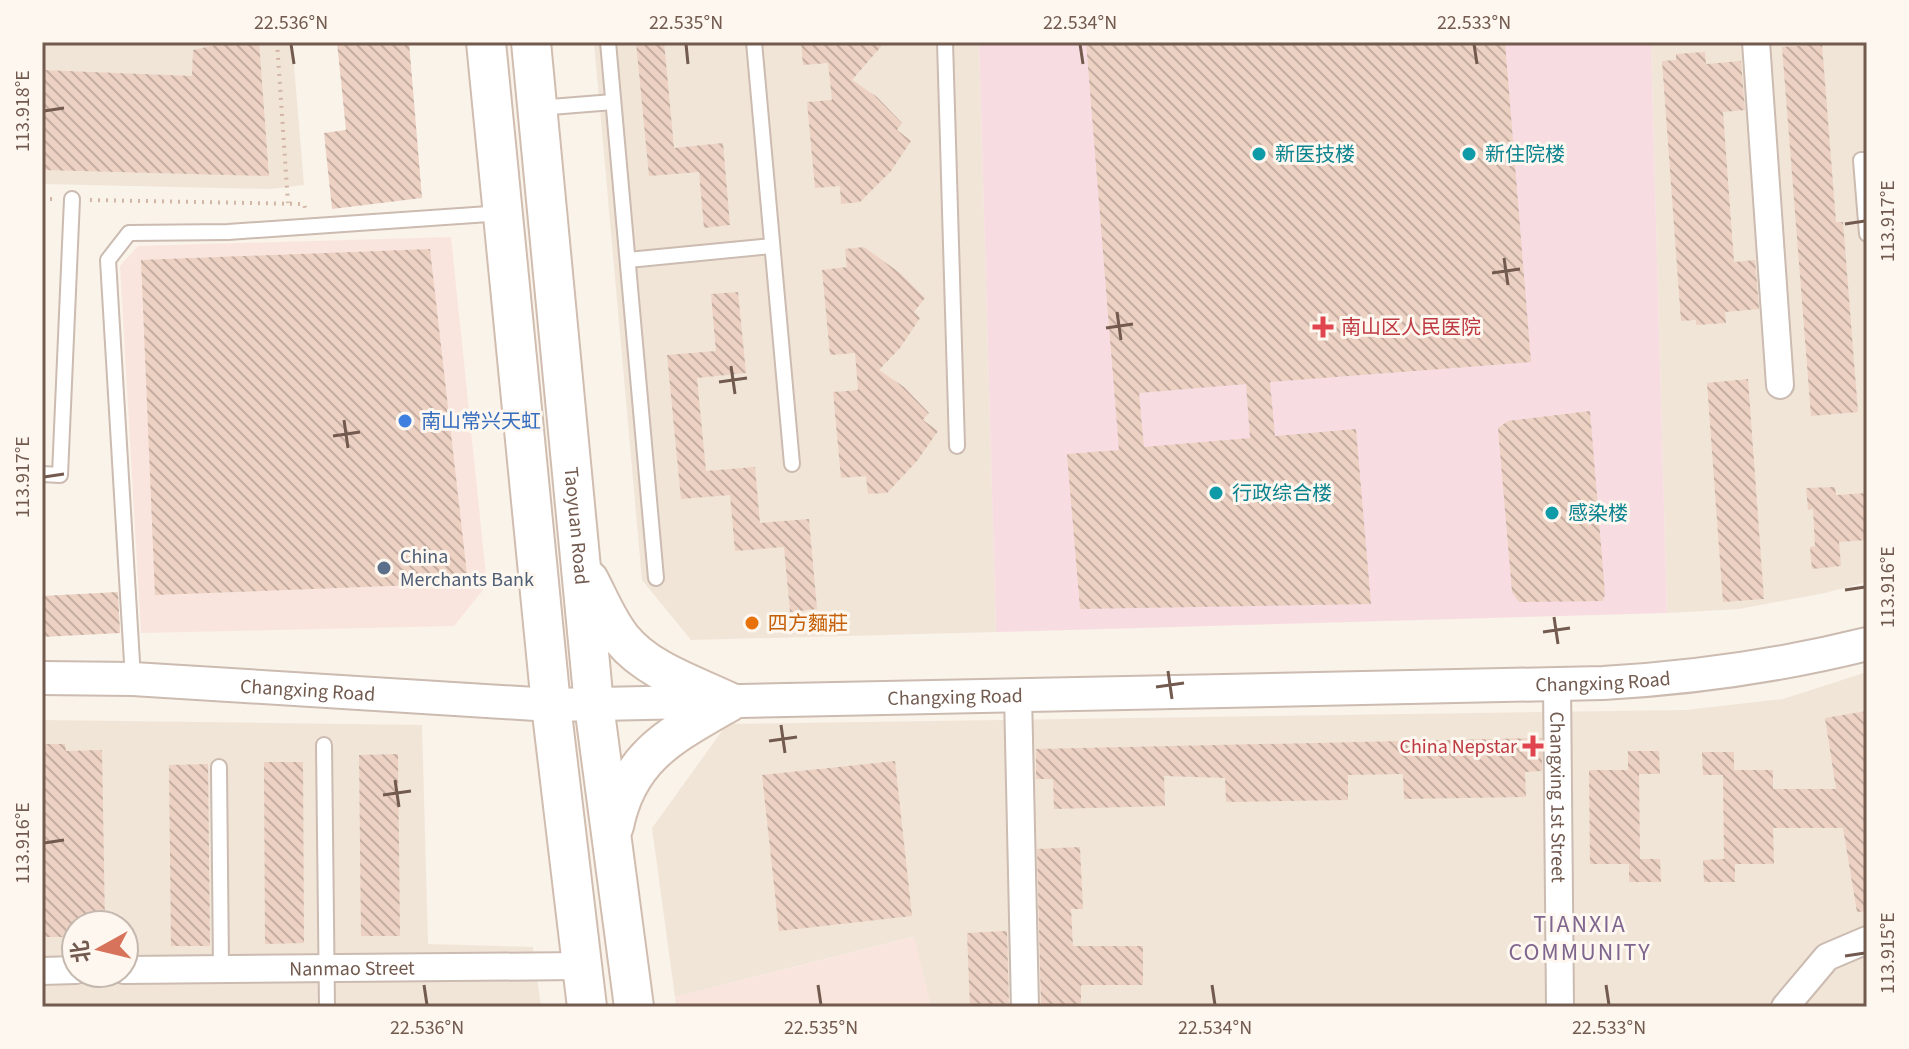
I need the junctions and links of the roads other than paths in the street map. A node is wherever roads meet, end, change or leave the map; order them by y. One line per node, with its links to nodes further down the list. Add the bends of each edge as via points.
1 (486, 42): 11 (main road)
2 (531, 42): 8 (main road, Taoyuan Road)
3 (608, 42): 7 (lane)
4 (754, 42): 13 (lane)
5 (945, 42): 16 (lane)
6 (1756, 42): 15 (street)
7 (613, 102): 8 (lane); 14 (lane)
8 (538, 108): 19 (main road, Taoyuan Road)
9 (1867, 160): 12 (lane, via 1861,160)
10 (72, 199): 18 (lane, via 60,475)
11 (503, 213): 23 (lane, via 228,232 129,233 108,260); 27 (main road)
12 (1867, 234)
13 (772, 246): 14 (lane); 17 (lane)
14 (628, 260): 20 (lane)
15 (1780, 385)
16 (957, 446)
17 (792, 464)
18 (42, 474)
19 (580, 563): 26 (main road, via 613,626 635,652); 28 (main road, Taoyuan Road)
20 (656, 578)
21 (1867, 644): 24 (street, Changxing Road, via 1714,675)
22 (42, 678): 23 (street, Changxing Road)
23 (133, 679): 27 (street, Changxing Road)
24 (1557, 683): 25 (street, Changxing Road); 41 (street, Changxing 1st Street)
25 (1018, 695): 26 (street, Changxing Road); 40 (street)
26 (729, 702): 28 (street, Changxing Road); 31 (main road, via 667,738 642,762 623,793)
27 (551, 705): 28 (street, Changxing Road); 33 (main road)
28 (594, 705): 31 (main road, Taoyuan Road)
29 (324, 745): 34 (lane)
30 (219, 767): 35 (lane)
31 (612, 845): 39 (main road, Taoyuan Road)
32 (1867, 940): 42 (street, via 1827,957)
33 (580, 966): 34 (street, Nanmao Street); 38 (main road)
34 (327, 968): 35 (street, Nanmao Street); 37 (lane)
35 (221, 969): 36 (street, Nanmao Street)
36 (140, 970)
37 (327, 1007)
38 (587, 1007)
39 (634, 1007)
40 (1025, 1007)
41 (1560, 1007)
42 (1785, 1007)

